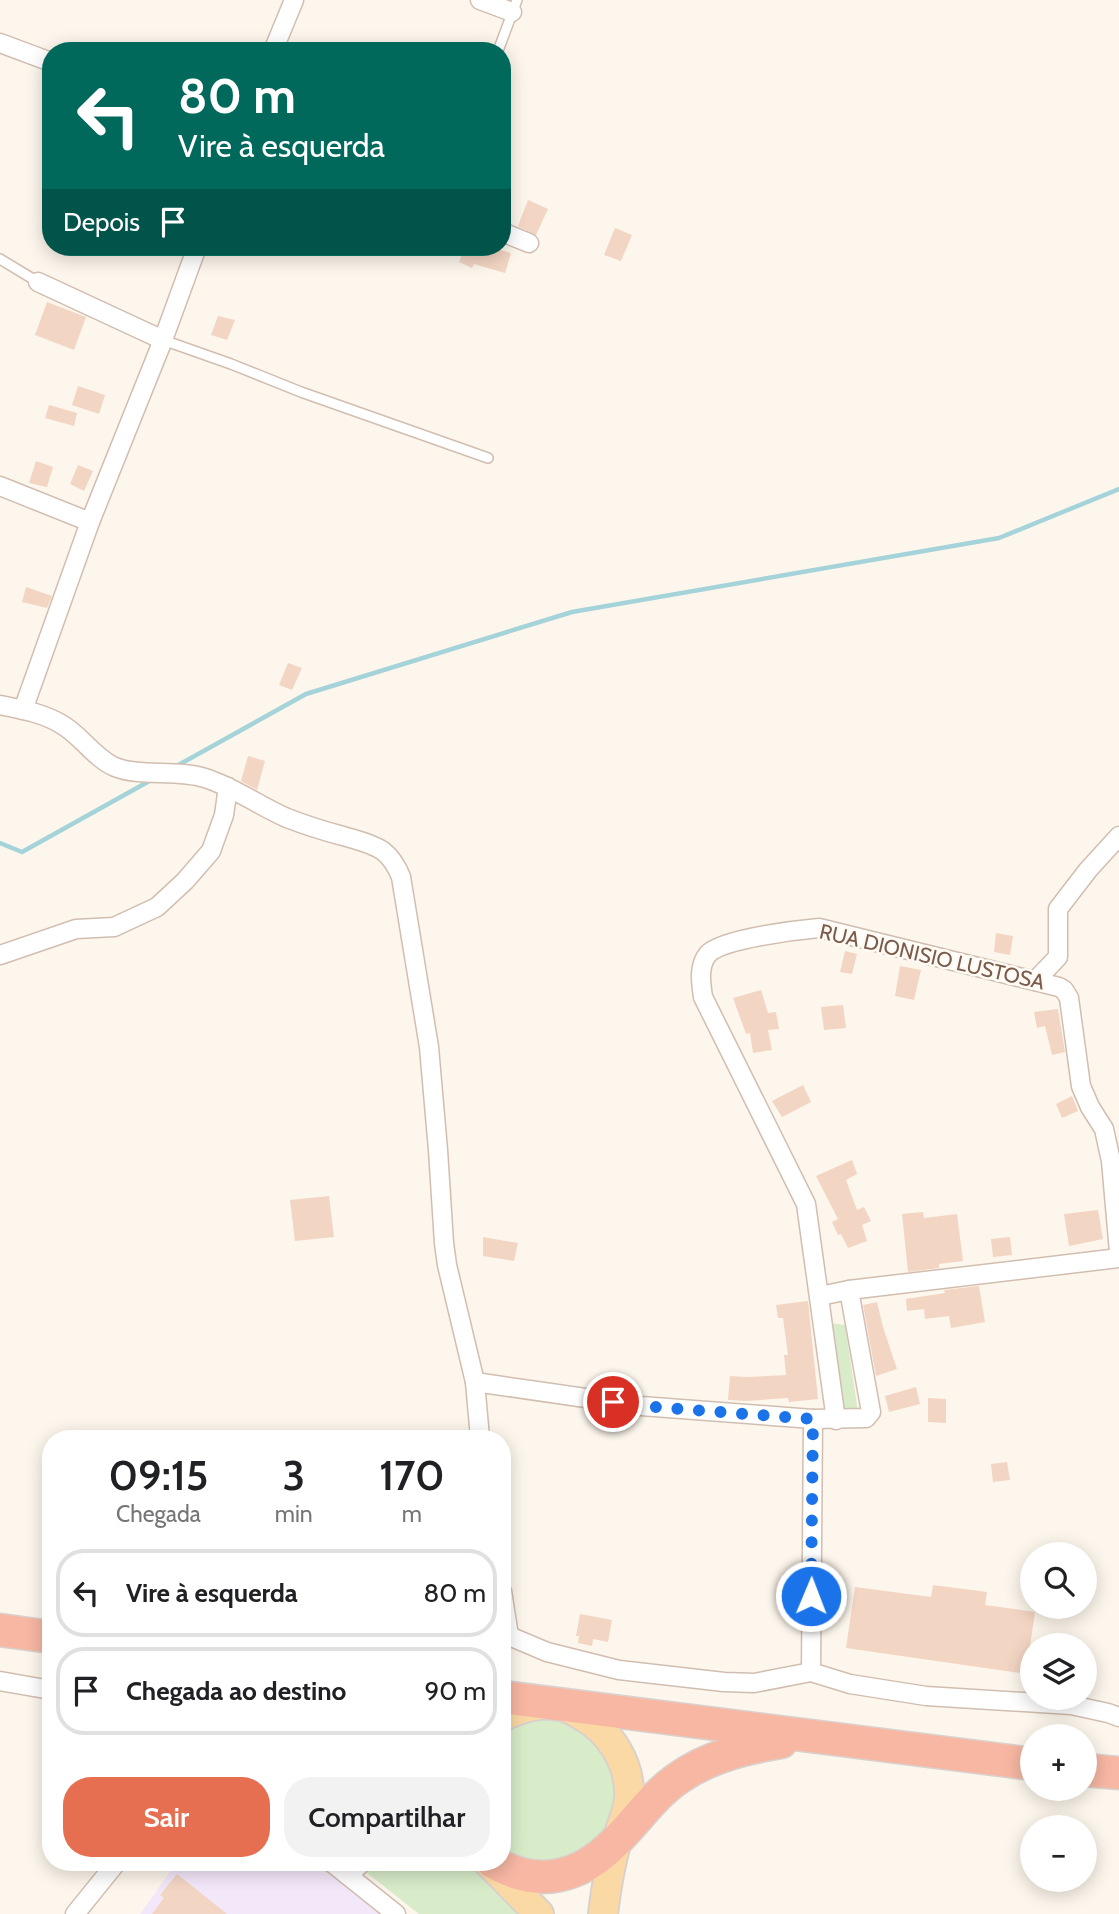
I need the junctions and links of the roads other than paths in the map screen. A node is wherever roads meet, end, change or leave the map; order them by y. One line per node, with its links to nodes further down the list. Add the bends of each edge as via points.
1 (293, 0): 4 (street)
2 (480, 0): 3 (street)
3 (514, 6): 5 (lane)
4 (277, 42)
5 (501, 42)
6 (0, 43): 7 (street)
7 (42, 59)
8 (511, 236): 9 (street)
9 (529, 243)
10 (194, 256): 13 (street)
11 (0, 259): 12 (lane)
12 (38, 282): 13 (street)
13 (163, 340): 14 (lane); 16 (street)
14 (488, 458)
15 (0, 486): 16 (street)
16 (90, 522): 18 (street)
17 (0, 705): 18 (street)
18 (23, 709): 19 (street, via 62,724 114,767 183,774)
19 (228, 787): 20 (street); 23 (street, via 225,815 211,852 157,907 114,927 76,929)
20 (246, 797): 22 (street, via 222,825 202,875 151,909 132,928); 29 (street, via 288,818 383,851 401,877 429,1047 447,1265)
21 (1119, 836): 24 (street, via 1058,909 1058,957)
22 (37, 942)
23 (0, 955)
24 (1035, 981): 25 (street, RUA DIONISIO LUSTOSA, via 1059,987 1070,1001 1081,1086 1104,1129 1111,1161); 28 (street, RUA DIONISIO LUSTOSA, via 819,928 723,945 708,955 700,980 702,997 806,1204)
25 (1119, 1252)
26 (1119, 1258): 27 (street)
27 (849, 1290): 28 (street); 31 (street, via 871,1412 866,1418)
28 (820, 1296): 31 (street)
29 (475, 1382): 30 (street, via 641,1406); 32 (street)
30 (813, 1419): 31 (street); 36 (street)
31 (836, 1420)
32 (479, 1430)
33 (0, 1630): 34 (highway)
34 (42, 1636)
35 (511, 1637): 36 (street, via 547,1652 619,1670 754,1683)
36 (811, 1672): 42 (street, via 850,1685 926,1696 1071,1705)
37 (0, 1681): 38 (street)
38 (42, 1688)
39 (511, 1699): 40 (highway)
40 (558, 1705): 41 (main road); 43 (highway); 47 (main road, via 602,1730 617,1750 629,1798)
41 (511, 1712)
42 (1119, 1717)
43 (814, 1737): 44 (highway); 47 (highway, via 747,1747 707,1761 661,1791)
44 (1020, 1763)
45 (1097, 1771): 46 (highway)
46 (1119, 1773)
47 (617, 1840): 52 (highway, via 576,1871 552,1878); 57 (main road)
48 (110, 1871): 54 (street)
49 (343, 1871): 53 (street)
50 (353, 1871): 53 (street)
51 (498, 1871): 56 (main road)
52 (511, 1871)
53 (348, 1875): 55 (street)
54 (75, 1914)
55 (396, 1914)
56 (538, 1914)
57 (603, 1914)

